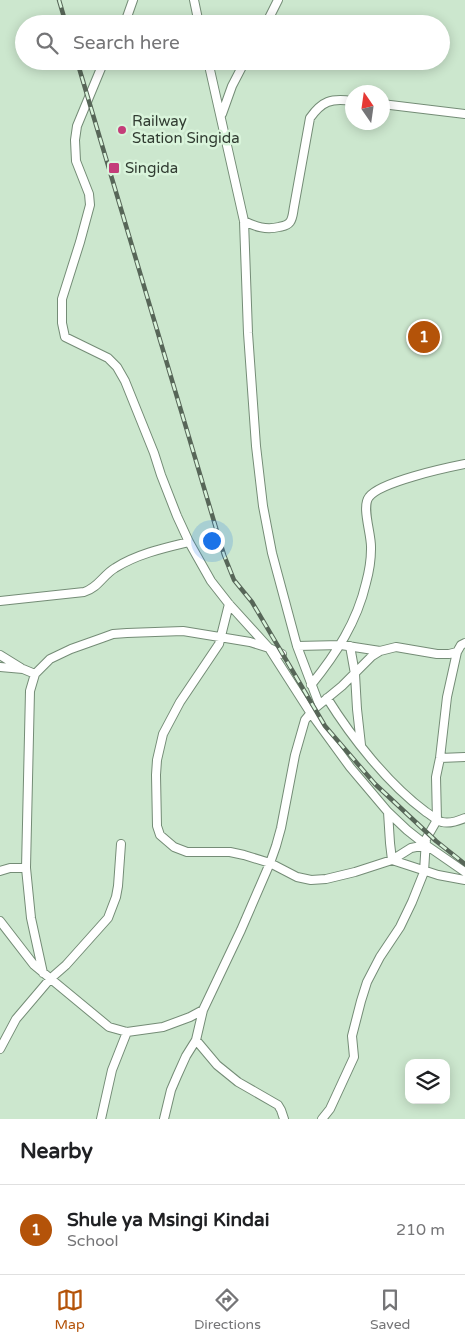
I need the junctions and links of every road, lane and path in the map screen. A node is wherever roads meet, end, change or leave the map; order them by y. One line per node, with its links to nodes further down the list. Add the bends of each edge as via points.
1 (133, 0): 4 (street)
2 (194, 0): 5 (street)
3 (278, 0): 6 (street)
4 (128, 15)
5 (197, 15)
6 (270, 15)
7 (100, 70): 16 (street, via 77,126 75,140 76,161 90,205 62,299 63,333 65,337 108,358 117,367)
8 (210, 70): 13 (street)
9 (240, 70): 13 (street)
10 (345, 100): 14 (street, via 323,104 310,118 292,220 285,226 269,229)
11 (390, 105): 12 (street)
12 (465, 114)
13 (221, 115): 14 (street)
14 (244, 220): 22 (street, via 249,342 263,506)
15 (465, 464): 21 (street, via 396,482 369,497 365,506 371,549 366,582)
16 (189, 542): 17 (street, via 130,560 84,592); 18 (street, via 211,581)
17 (0, 601)
18 (229, 604): 19 (street); 24 (street)
19 (222, 638): 24 (street); 31 (street, via 183,631 113,634 50,659); 46 (street, via 162,734 157,760 157,826 166,841 187,852 230,852)
20 (465, 643): 26 (street)
21 (341, 645): 22 (street); 23 (street); 33 (street)
22 (297, 646): 33 (street)
23 (350, 646): 25 (street); 32 (street)
24 (269, 648): 27 (street); 36 (street)
25 (380, 651): 26 (street, via 396,647 437,654); 32 (street)
26 (457, 652): 39 (street, via 447,697)
27 (282, 654)
28 (0, 655): 30 (street)
29 (0, 667): 30 (street)
30 (23, 668): 31 (street)
31 (35, 674): 47 (street, via 30,691)
32 (355, 674): 34 (street); 37 (street)
33 (311, 685): 35 (street)
34 (327, 698): 35 (street); 37 (street)
35 (318, 704): 36 (street)
36 (310, 712): 40 (street); 46 (street, via 302,727 281,828)
37 (362, 747): 42 (street, via 401,791)
38 (465, 757): 39 (street)
39 (440, 758): 42 (street, via 436,783)
40 (388, 812): 44 (street); 45 (street)
41 (465, 818): 42 (street, via 451,822)
42 (437, 820): 44 (street)
43 (120, 844): 54 (street, via 118,886 108,918)
44 (426, 845): 45 (street, via 411,848); 49 (street); 50 (street)
45 (392, 860): 46 (street, via 339,876 311,880 297,877); 49 (street)
46 (270, 863): 55 (street)
47 (26, 868): 48 (street); 53 (street, via 31,918)
48 (0, 870)
49 (424, 872): 51 (street); 62 (street, via 400,927 367,982 352,1036 354,1057 330,1109)
50 (465, 872)
51 (465, 880)
52 (0, 921): 53 (street)
53 (43, 973): 54 (street)
54 (50, 979): 56 (street, via 109,1027); 58 (street, via 16,1019)
55 (203, 1010): 56 (street, via 163,1027); 57 (street)
56 (127, 1032): 59 (street, via 112,1070)
57 (196, 1040): 60 (street, via 177,1076); 61 (street, via 217,1065 238,1082 278,1105)
58 (0, 1049)
59 (100, 1119)
60 (164, 1119)
61 (284, 1119)
62 (322, 1119)

